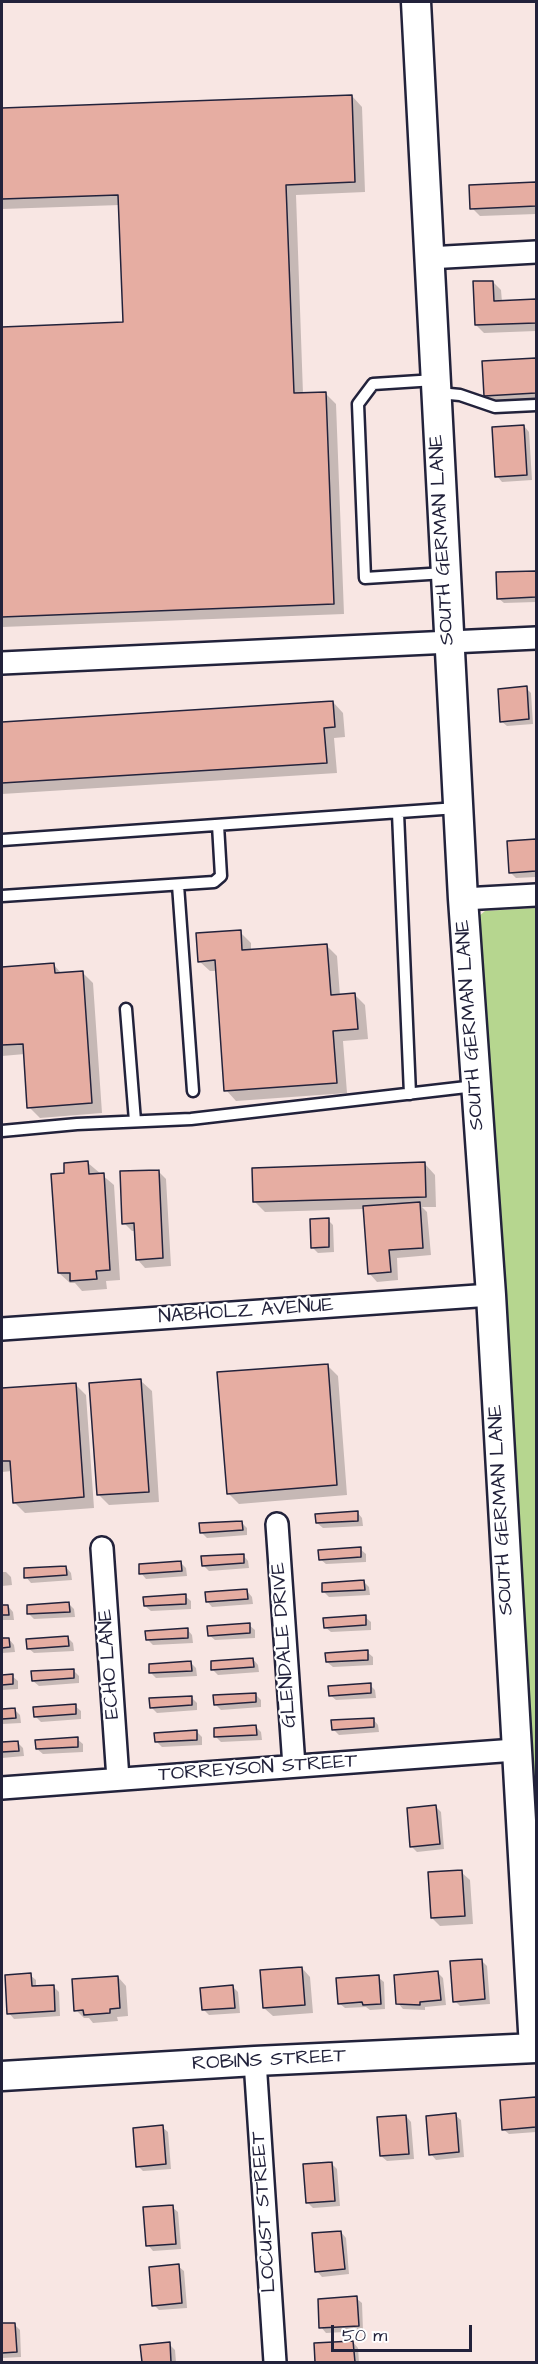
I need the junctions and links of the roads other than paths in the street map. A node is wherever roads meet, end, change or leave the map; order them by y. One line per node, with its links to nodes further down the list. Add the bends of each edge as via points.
1 (416, 2): 3 (street, SOUTH GERMAN LANE)
2 (537, 252): 3 (street)
3 (428, 258): 4 (street, SOUTH GERMAN LANE)
4 (435, 387): 5 (lane, via 495,407); 6 (street, SOUTH GERMAN LANE); 6 (lane, via 373,384 358,404 364,578)
5 (537, 405)
6 (445, 573): 8 (street, SOUTH GERMAN LANE)
7 (537, 638): 8 (street)
8 (449, 643): 9 (street); 10 (street, SOUTH GERMAN LANE)
9 (2, 663)
10 (458, 808): 11 (lane); 17 (street, SOUTH GERMAN LANE)
11 (398, 813): 12 (lane); 21 (lane)
12 (218, 825): 13 (lane); 14 (lane, via 221,876 214,882)
13 (2, 840)
14 (178, 885): 16 (lane); 20 (lane)
15 (537, 894): 17 (street)
16 (2, 896)
17 (463, 899): 19 (street, SOUTH GERMAN LANE)
18 (126, 1009): 22 (lane)
19 (475, 1086): 21 (lane); 24 (street, SOUTH GERMAN LANE)
20 (193, 1091)
21 (410, 1094): 22 (lane, via 191,1119)
22 (135, 1121): 23 (lane)
23 (2, 1131)
24 (491, 1295): 25 (street, NABHOLZ AVENUE); 28 (street, SOUTH GERMAN LANE)
25 (2, 1329)
26 (277, 1524): 29 (street, GLENDALE DRIVE)
27 (102, 1548): 30 (street, ECHO LANE)
28 (515, 1750): 29 (street, TORREYSON STREET); 32 (street, SOUTH GERMAN LANE)
29 (294, 1766): 30 (street, TORREYSON STREET)
30 (118, 1779): 31 (street, TORREYSON STREET)
31 (2, 1788)
32 (535, 2048): 33 (street, ROBINS STREET)
33 (255, 2061): 34 (street, ROBINS STREET); 35 (street, LOCUST STREET)
34 (2, 2076)
35 (274, 2362)

